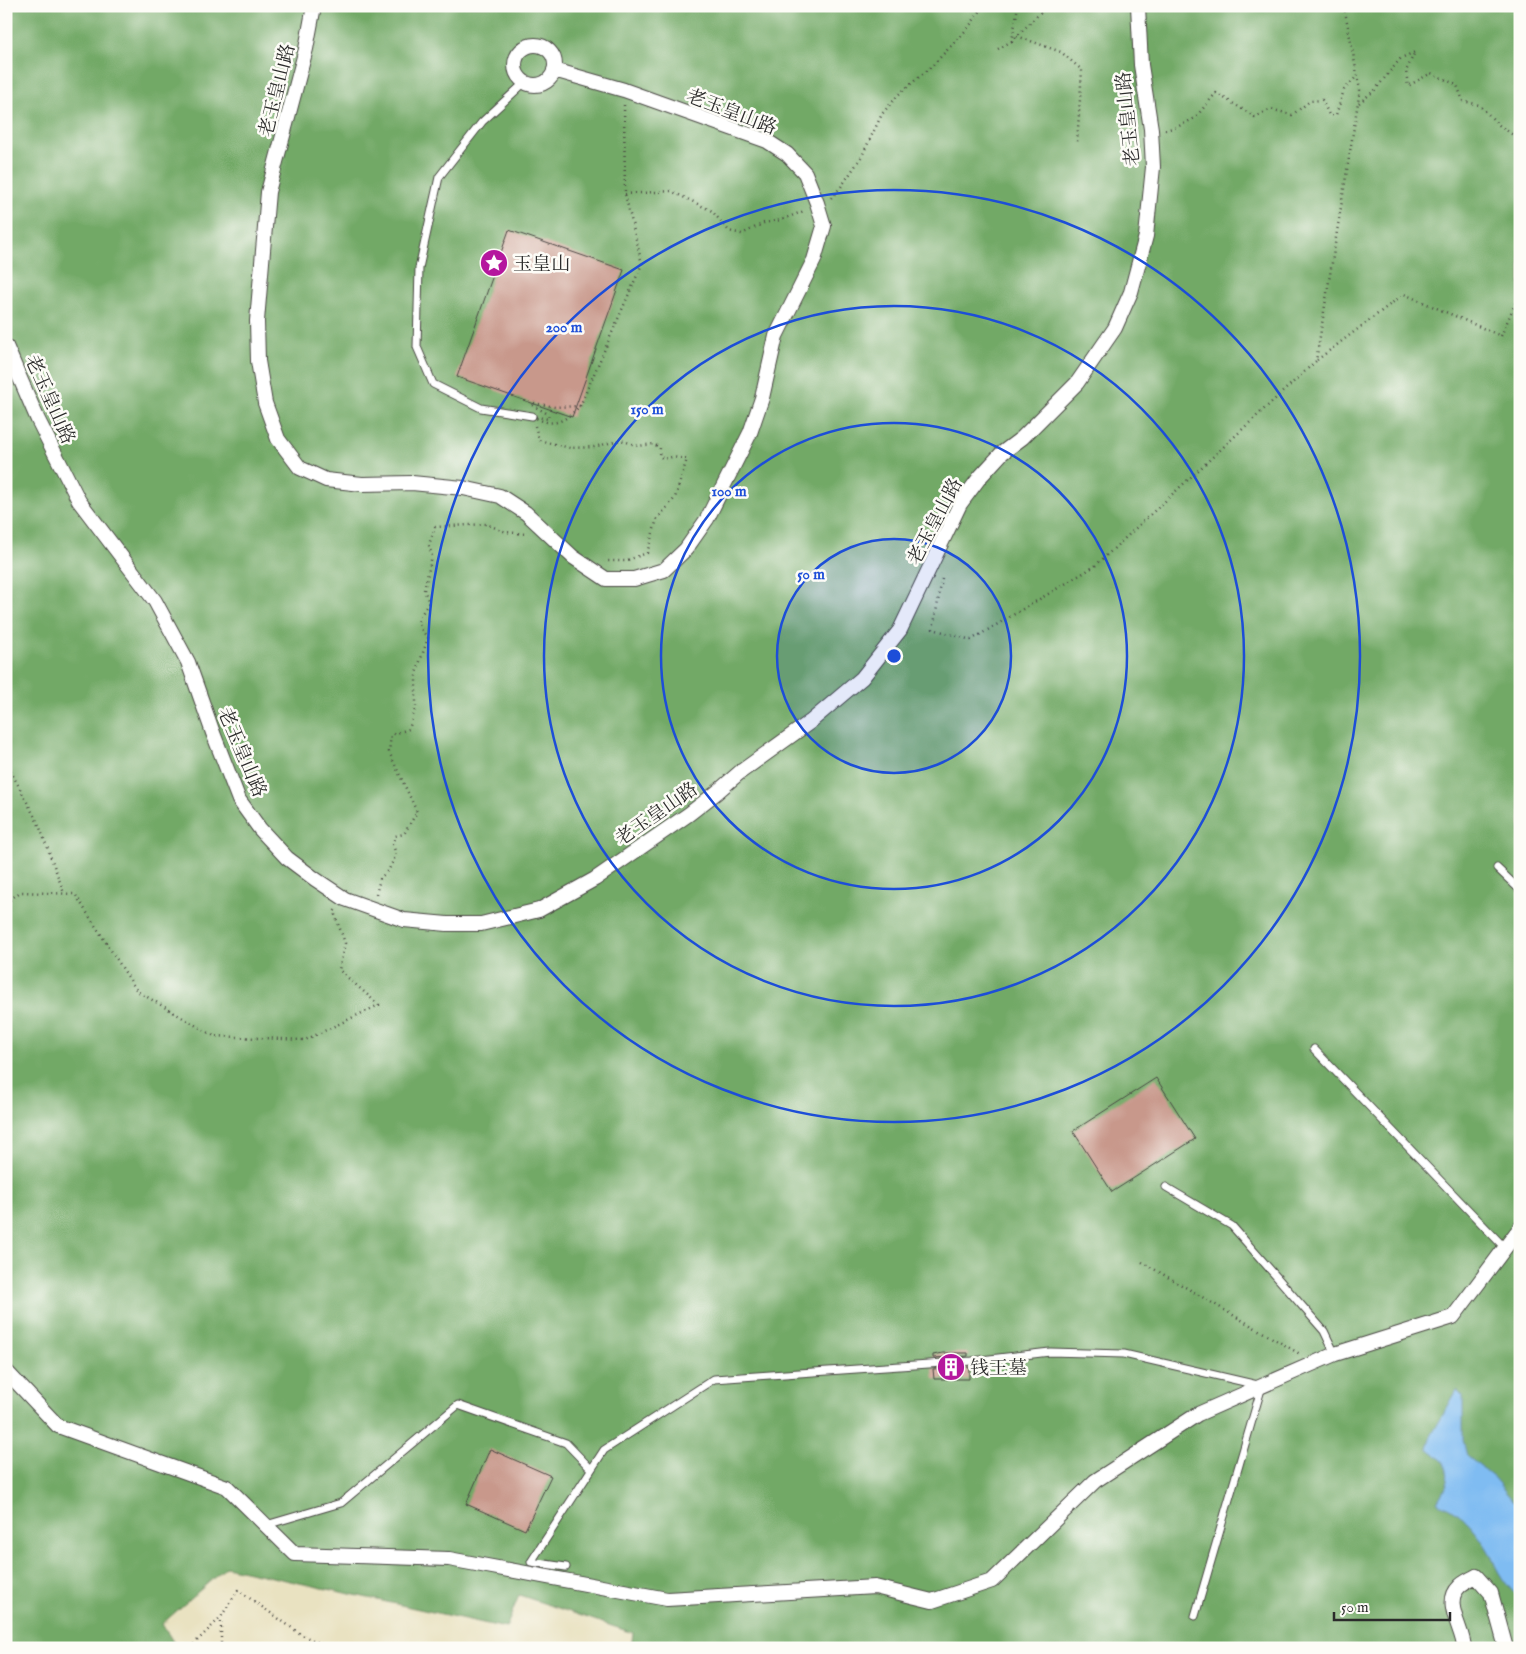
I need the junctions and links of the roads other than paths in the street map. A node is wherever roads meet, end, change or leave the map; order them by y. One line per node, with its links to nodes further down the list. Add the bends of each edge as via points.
1 (314, 6): 3 (street, 老玉皇山路, via 306,49 268,192 257,321 258,360 265,403 278,439 300,468 326,480 362,484 412,483 463,488 500,496 526,512 573,557 606,579 634,579 664,570 686,549 721,494 750,433 762,398 776,336 814,260 824,226 805,173 787,154 766,141 624,90)
2 (1138, 6): 5 (street, 老玉皇山路, via 1141,65 1153,166 1146,236 1131,292 1115,328 1077,383 1022,438 1002,453 960,504 900,630 862,678 710,798 595,879 539,910 481,924 404,920 345,898 287,858 239,800 188,662 155,602 79,501 38,420)
3 (554, 70): 4 (street, via 542,84); 4 (street, via 554,57 544,47 531,45 524,48 514,66)
4 (524, 83): 6 (lane, via 482,122 439,177 419,268 417,347 433,384 481,408)
5 (6, 346)
6 (532, 416)
7 (1497, 868): 8 (lane)
8 (1520, 890)
9 (1314, 1049): 12 (lane)
10 (1166, 1187): 13 (lane, via 1232,1226 1324,1331)
11 (1520, 1228): 12 (street)
12 (1504, 1247): 13 (street, via 1453,1318)
13 (1335, 1354): 15 (street)
14 (6, 1371): 17 (street, via 58,1426 227,1487)
15 (1262, 1386): 16 (lane, via 1124,1354 1050,1352 972,1361 714,1379 604,1450); 17 (street, via 1198,1414 1094,1480 992,1581 932,1601 875,1587 666,1599 449,1559 295,1554); 19 (lane)
16 (592, 1469): 17 (lane, via 566,1443 458,1405 341,1503); 18 (lane, via 531,1562)
17 (266, 1525)
18 (566, 1567)
19 (1195, 1616)
20 (1464, 1648): 21 (street, via 1464,1638 1452,1603 1458,1588 1476,1576 1491,1593)
21 (1506, 1648)

